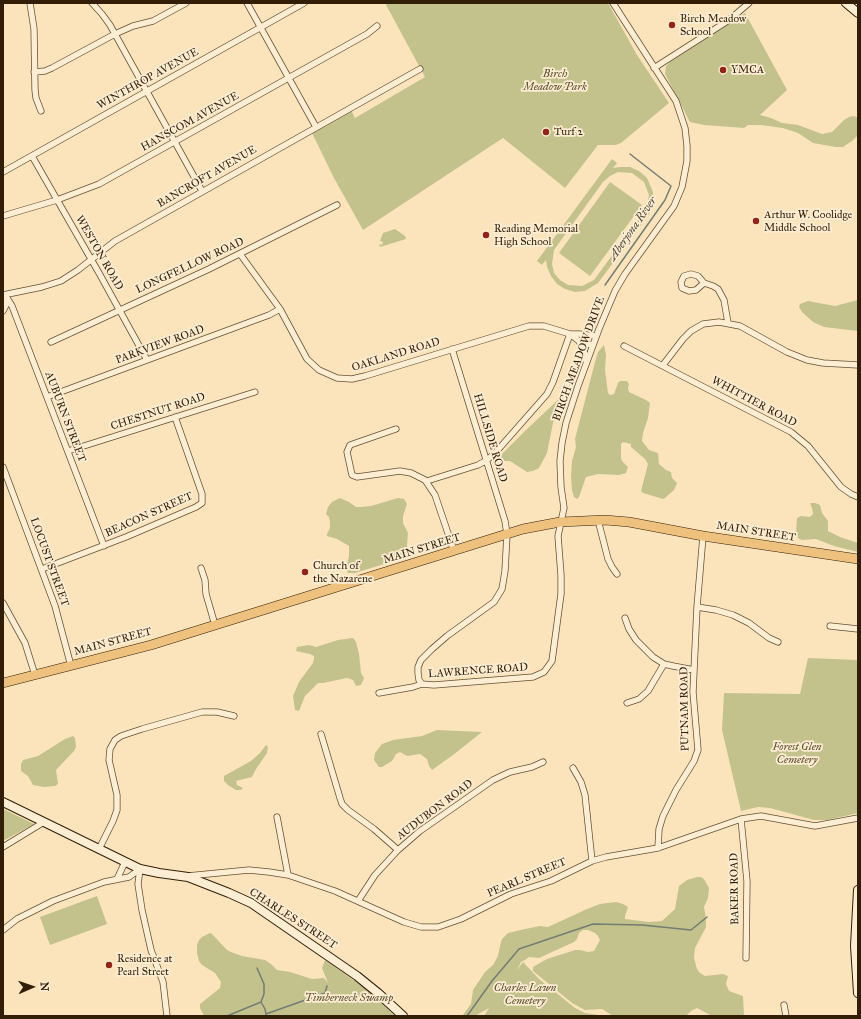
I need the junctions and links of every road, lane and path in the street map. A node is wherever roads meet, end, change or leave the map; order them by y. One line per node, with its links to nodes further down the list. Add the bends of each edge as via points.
1 (30, 3): 15 (street, via 34,29)
2 (92, 3): 12 (street)
3 (186, 3): 12 (street, via 153,21)
4 (247, 3): 11 (street)
5 (304, 3): 11 (street, WINTHROP AVENUE)
6 (613, 3): 14 (street, BIRCH MEADOW DRIVE)
7 (749, 3): 14 (street, via 717,29)
8 (846, 3): 9 (street)
9 (858, 12)
10 (377, 26): 16 (street, HANSCOM AVENUE)
11 (261, 27): 16 (street); 17 (street, WINTHROP AVENUE)
12 (115, 34): 15 (street, via 52,68); 17 (street)
13 (420, 68): 19 (street, BANCROFT AVENUE)
14 (654, 68): 36 (street, BIRCH MEADOW DRIVE, via 676,101 684,124 687,146 684,181 670,212 621,280)
15 (34, 72): 18 (street, via 34,90)
16 (290, 77): 19 (street); 20 (street, HANSCOM AVENUE)
17 (147, 91): 20 (street); 21 (street, WINTHROP AVENUE)
18 (41, 111)
19 (316, 127): 23 (street, BANCROFT AVENUE)
20 (175, 142): 23 (street); 24 (street, HANSCOM AVENUE, via 94,186)
21 (32, 156): 22 (street, WINTHROP AVENUE); 24 (street, WESTON ROAD)
22 (3, 172)
23 (202, 191): 28 (street, BANCROFT AVENUE, via 115,241)
24 (57, 200): 26 (street, HANSCOM AVENUE); 28 (street, WESTON ROAD)
25 (336, 205): 27 (street, LONGFELLOW ROAD)
26 (3, 216)
27 (240, 254): 31 (street, OAKLAND ROAD); 32 (street, LONGFELLOW ROAD)
28 (92, 260): 30 (street, BANCROFT AVENUE, via 56,283); 32 (street, WESTON ROAD)
29 (704, 283): 34 (street, via 720,292 726,307)
30 (4, 295): 33 (street, via 6,304); 47 (street, AUBURN STREET, via 12,306)
31 (280, 309): 41 (street, OAKLAND ROAD, via 310,362 324,374 337,378 358,378); 42 (street, PARKVIEW ROAD)
32 (120, 310): 38 (street, LONGFELLOW ROAD); 42 (street, WESTON ROAD)
33 (3, 311)
34 (728, 323): 44 (street, via 708,323 693,329); 45 (street, via 745,328 804,359)
35 (570, 334): 36 (street, OAKLAND ROAD); 37 (street, OAKLAND ROAD); 41 (street, OAKLAND ROAD, via 546,326 532,325); 51 (street, via 545,398)
36 (596, 336): 39 (street, BIRCH MEADOW DRIVE)
37 (578, 341): 39 (street, OAKLAND ROAD); 43 (street, OAKLAND ROAD, via 584,351)
38 (51, 342)
39 (592, 345): 43 (street, BIRCH MEADOW DRIVE)
40 (624, 346): 44 (street, WHITTIER ROAD)
41 (452, 349): 51 (street, HILLSIDE ROAD)
42 (147, 360): 47 (street, PARKVIEW ROAD)
43 (586, 363): 56 (street, BIRCH MEADOW DRIVE, via 569,411 562,442 560,470 564,508)
44 (663, 365): 54 (street, WHITTIER ROAD, via 800,438 836,482)
45 (858, 365)
46 (255, 392): 48 (street, CHESTNUT ROAD)
47 (47, 397): 50 (street, AUBURN STREET)
48 (175, 417): 50 (street, CHESTNUT ROAD); 59 (street, BEACON STREET, via 202,494 202,502 196,507)
49 (396, 429): 53 (street, via 352,443 348,447 352,475 357,477 400,471)
50 (68, 451): 59 (street, AUBURN STREET)
51 (487, 460): 53 (street); 57 (street, HILLSIDE ROAD)
52 (3, 467): 63 (street, LOCUST STREET)
53 (427, 481): 60 (street, via 435,495)
54 (858, 497)
55 (598, 520): 56 (main road, MAIN STREET); 58 (main road, MAIN STREET, via 629,522); 64 (street, via 608,559)
56 (560, 522): 57 (main road, MAIN STREET); 77 (street, LAWRENCE ROAD, via 558,536 561,602 553,658 547,670 538,676 518,679 434,686)
57 (507, 534): 60 (main road, MAIN STREET); 77 (street, HILLSIDE ROAD, via 504,579 499,595 426,654 418,669 418,678)
58 (703, 536): 61 (main road, MAIN STREET); 66 (street, PUTNAM ROAD)
59 (104, 546): 63 (street, BEACON STREET)
60 (454, 551): 68 (main road, MAIN STREET)
61 (858, 559)
62 (202, 568): 68 (street)
63 (42, 569): 73 (street, LOCUST STREET, via 57,612)
64 (617, 574)
65 (3, 603): 75 (street, via 25,643)
66 (697, 607): 71 (street, via 733,615); 74 (street, PUTNAM ROAD)
67 (625, 618): 72 (street, via 639,644)
68 (215, 625): 73 (main road, MAIN STREET)
69 (830, 626): 70 (street)
70 (858, 629)
71 (778, 642)
72 (664, 664): 74 (street); 79 (street, via 648,690 639,699)
73 (71, 666): 75 (main road, MAIN STREET)
74 (694, 670): 90 (street, PUTNAM ROAD, via 693,700 698,739 697,754 663,816)
75 (35, 675): 76 (main road, MAIN STREET)
76 (3, 683)
77 (422, 684): 78 (street, LAWRENCE ROAD)
78 (379, 693)
79 (627, 703)
80 (234, 716): 91 (street, via 221,712 202,712 142,729 115,740 110,749 109,760 118,795 117,810)
81 (321, 734): 92 (street, via 342,804)
82 (543, 762): 92 (street, AUDUBON ROAD, via 493,780 420,831)
83 (573, 768): 93 (street, via 585,795)
84 (3, 802): 88 (street, CHARLES STREET)
85 (277, 817): 96 (street)
86 (858, 818): 87 (street, PEARL STREET, via 815,826 769,817)
87 (741, 819): 90 (street, PEARL STREET); 102 (street, BAKER ROAD, via 747,881)
88 (44, 822): 89 (street); 91 (street, CHARLES STREET)
89 (3, 847)
90 (658, 848): 93 (street, PEARL STREET)
91 (99, 849): 94 (street, CHARLES STREET)
92 (398, 850): 100 (street, AUDUBON ROAD, via 375,875)
93 (592, 861): 100 (street, PEARL STREET, via 551,882 511,894 461,919 438,927 421,927 404,922)
94 (125, 862): 95 (street, CHARLES STREET); 98 (street)
95 (140, 869): 97 (street, CHARLES STREET, via 159,874); 98 (street, via 129,877); 105 (street, via 138,884 142,910 151,950 163,982)
96 (288, 875): 97 (street, PEARL STREET, via 249,870); 100 (street, PEARL STREET, via 318,884)
97 (185, 876): 106 (street, CHARLES STREET, via 236,895 262,910 364,981)
98 (117, 879): 101 (street, via 53,901)
99 (858, 890): 103 (street, via 855,946)
100 (358, 901)
101 (3, 930)
102 (746, 958)
103 (858, 993)
104 (784, 1005): 107 (street)
105 (167, 1016)
106 (403, 1016)
107 (786, 1016)

